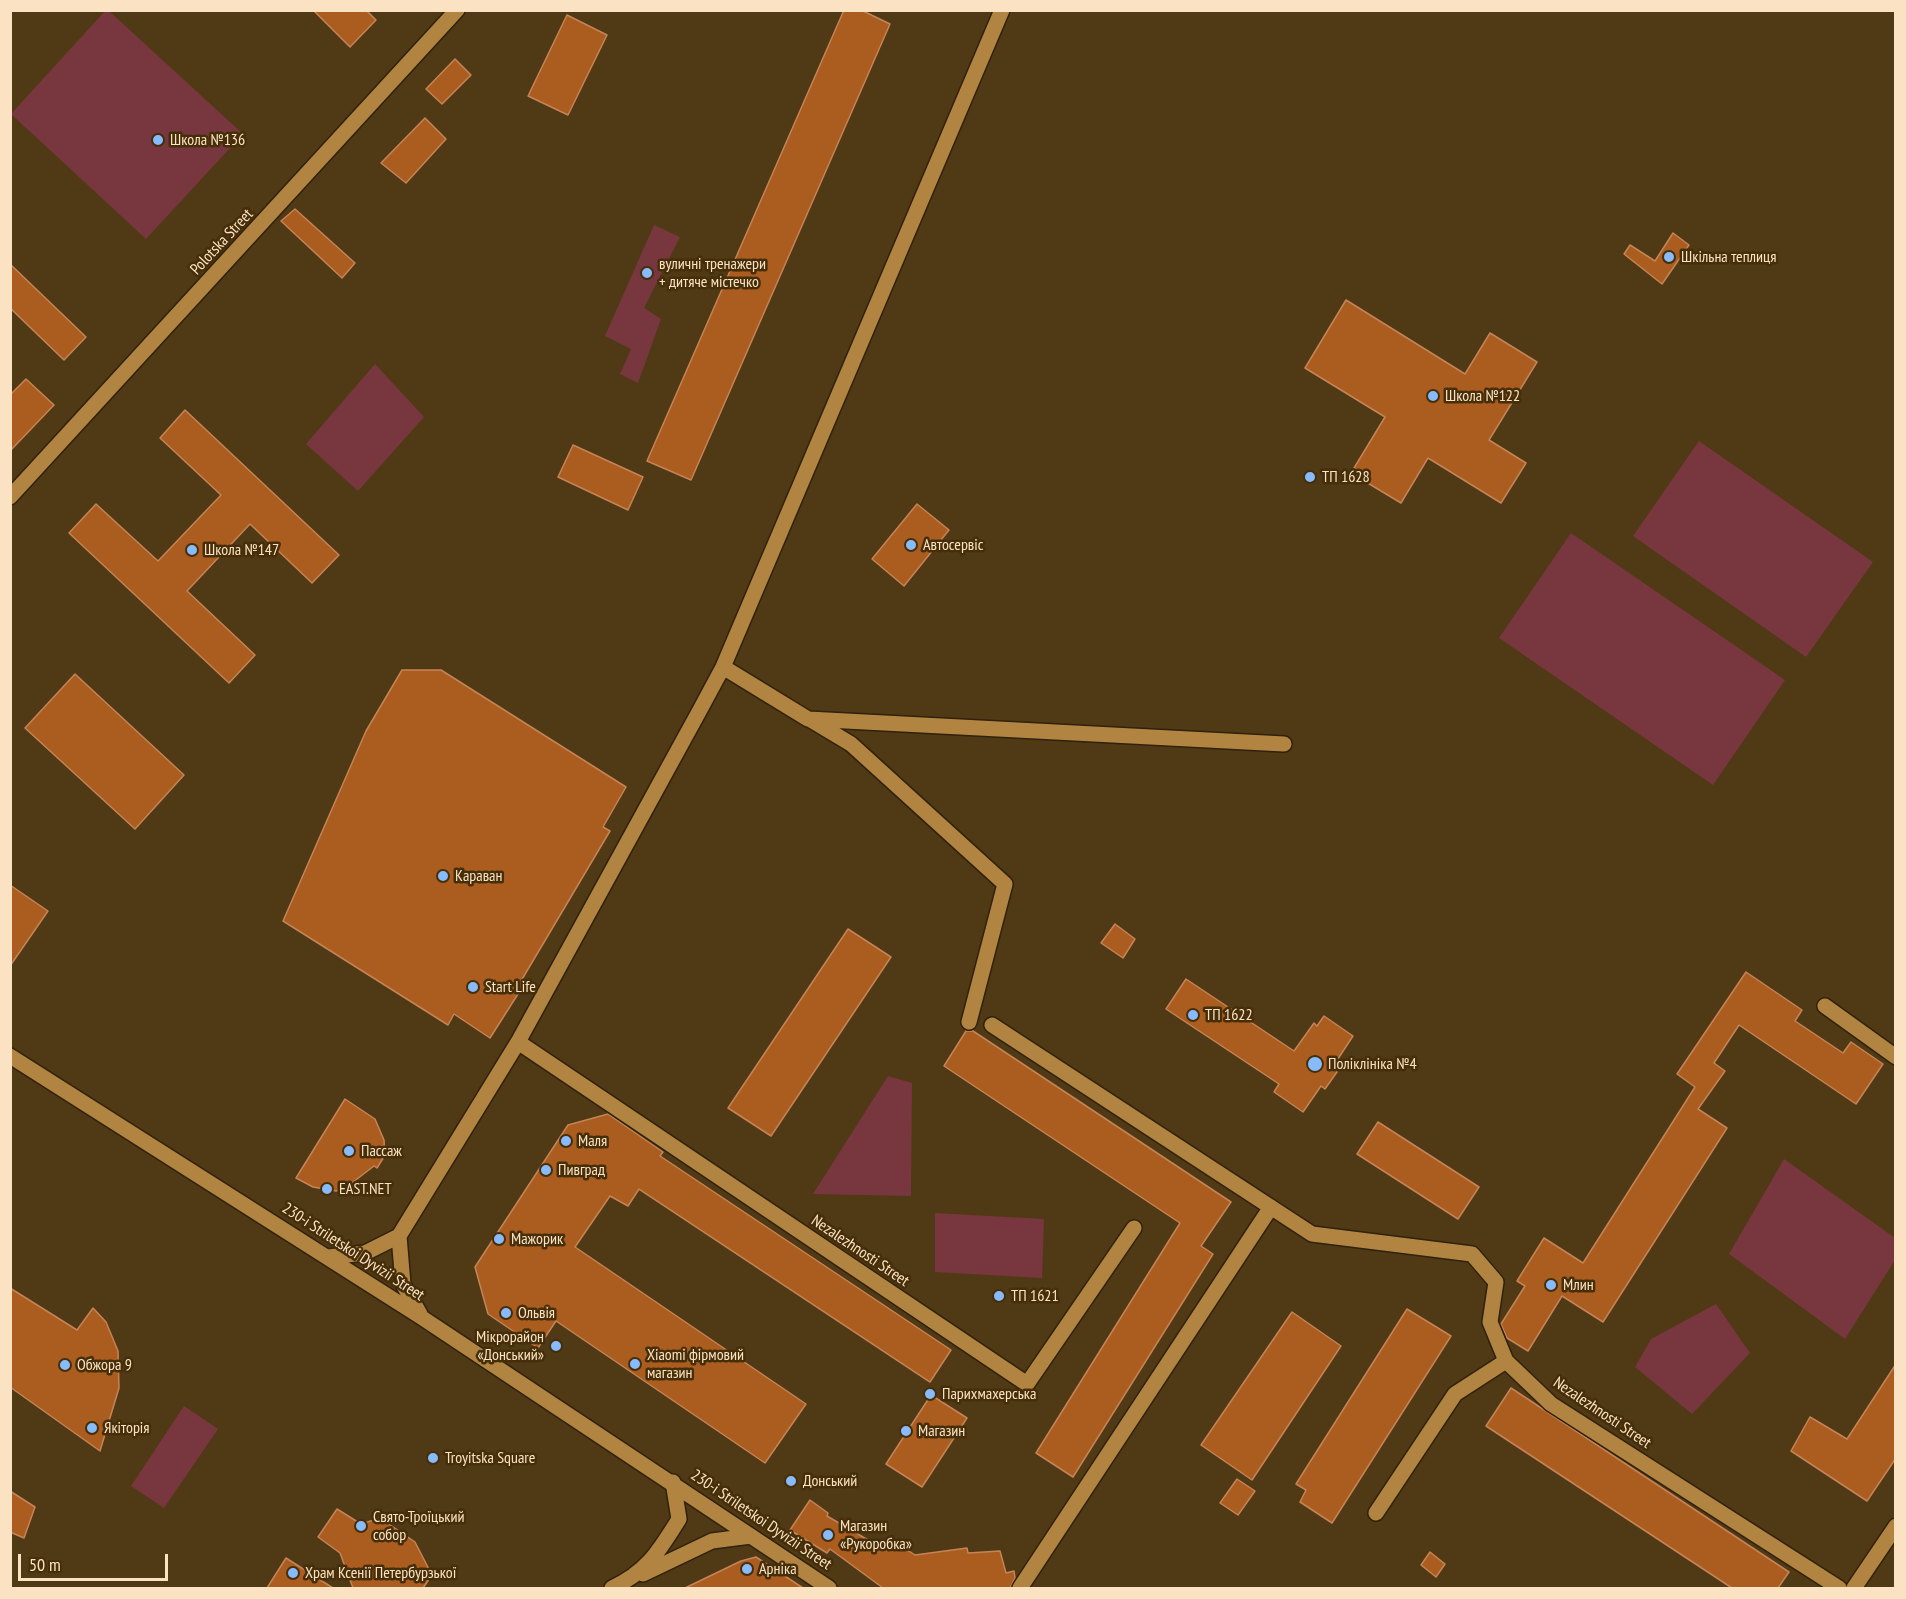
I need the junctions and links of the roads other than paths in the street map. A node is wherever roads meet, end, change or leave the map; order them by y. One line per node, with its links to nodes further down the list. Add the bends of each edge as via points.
1 (457, 10): 3 (street, Polotska Street)
2 (1002, 10): 4 (street)
3 (10, 497)
4 (723, 666): 5 (street); 10 (street)
5 (808, 718): 6 (street); 8 (street, via 851,744 1005,884)
6 (1284, 744)
7 (1825, 1006): 12 (street)
8 (969, 1022)
9 (992, 1025): 13 (street, Nezalezhnosti Street)
10 (518, 1042): 14 (street, Nezalezhnosti Street, via 1027,1384); 15 (street)
11 (10, 1056): 16 (street, 230-i Striletskoi Dyvizii Street)
12 (1896, 1057)
13 (1271, 1207): 18 (street, Nezalezhnosti Street, via 1312,1233 1472,1254 1496,1282 1491,1322); 26 (street)
14 (1134, 1228)
15 (399, 1236): 16 (street, via 365,1253); 17 (street, via 404,1284)
16 (328, 1257): 17 (street, 230-i Striletskoi Dyvizii Street)
17 (421, 1317): 19 (street, 230-i Striletskoi Dyvizii Street)
18 (1506, 1361): 20 (street, via 1455,1395); 27 (street, Nezalezhnosti Street, via 1551,1404)
19 (673, 1482): 22 (street, 230-i Striletskoi Dyvizii Street); 23 (street, 230-i Striletskoi Dyvizii Street, via 680,1519)
20 (1376, 1513)
21 (1896, 1526): 28 (street)
22 (751, 1536): 23 (street, via 712,1540); 25 (street, 230-i Striletskoi Dyvizii Street)
23 (634, 1578): 24 (street, 230-i Striletskoi Dyvizii Street)
24 (612, 1588)
25 (829, 1588)
26 (1020, 1588)
27 (1839, 1588)
28 (1854, 1588)

